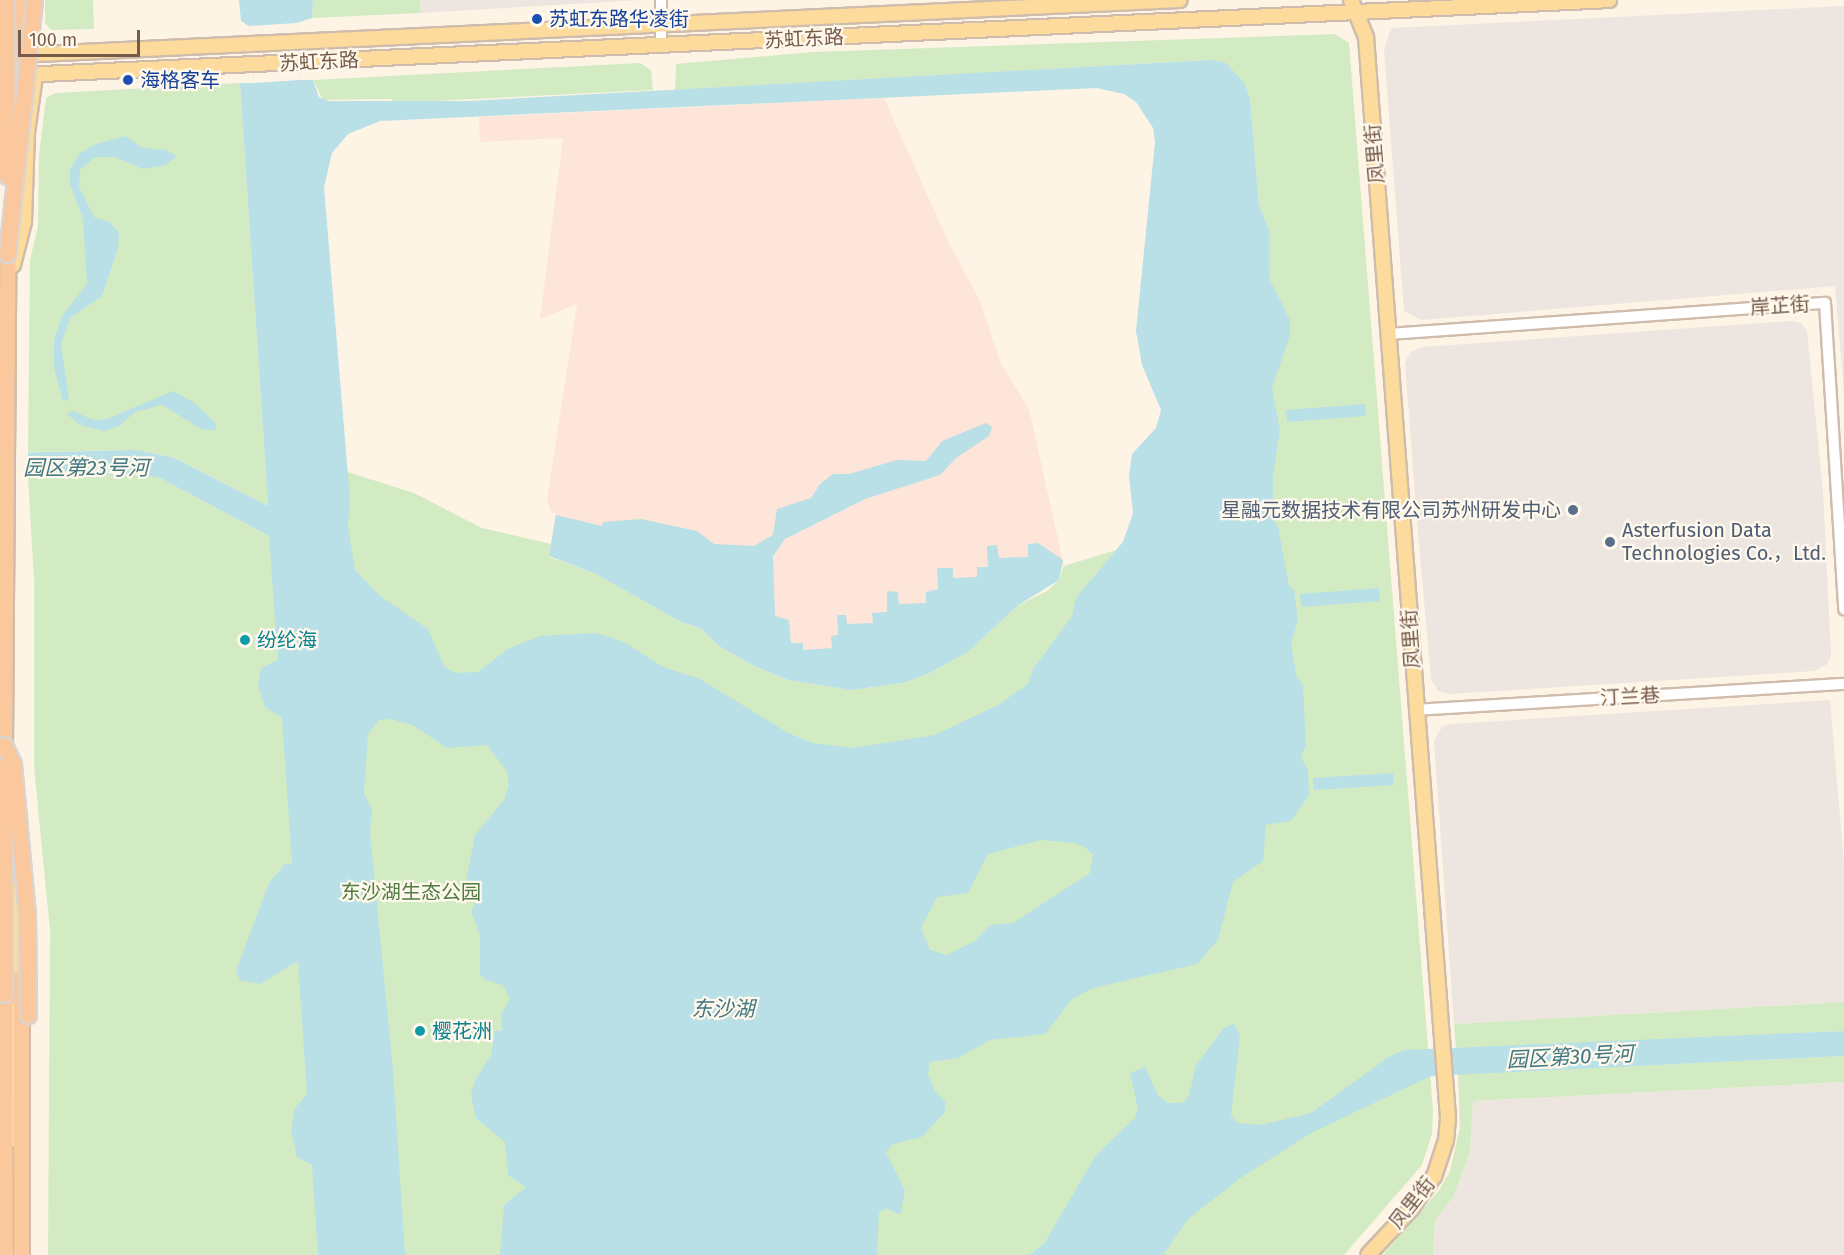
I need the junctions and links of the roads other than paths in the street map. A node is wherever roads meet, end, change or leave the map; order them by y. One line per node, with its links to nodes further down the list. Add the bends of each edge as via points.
1 (6, 0): 16 (highway, bridge)
2 (13, 0): 9 (highway)
3 (20, 0): 13 (highway)
4 (34, 0): 16 (highway, bridge)
5 (662, 0): 11 (street)
6 (1180, 0): 11 (main road, 苏虹东路)
7 (1351, 0): 10 (main road, 凤里街)
8 (1609, 0): 10 (main road, 苏虹东路)
9 (0, 4)
10 (1359, 13): 12 (main road, 苏虹东路); 17 (main road, 凤里街, via 1366,37)
11 (660, 25): 12 (street); 13 (main road, 苏虹东路)
12 (661, 46): 15 (main road, 苏虹东路)
13 (7, 55): 14 (main road)
14 (7, 76): 15 (main road, 苏虹东路); 16 (main road)
15 (35, 76): 16 (main road, via 27,133 24,222)
16 (10, 260): 21 (highway); 22 (main road, via 13,477 8,761)
17 (1390, 334): 18 (street, 岸芷街, via 1825,303); 20 (main road, 凤里街)
18 (1844, 609)
19 (1844, 684): 20 (street, 汀兰巷)
20 (1415, 710): 27 (main road, 凤里街, via 1446,1140 1434,1176 1412,1208)
21 (4, 745): 23 (highway, bridge); 26 (highway, bridge, via 13,764 27,915)
22 (13, 980): 24 (main road); 25 (highway, via 21,1005)
23 (5, 1255)
24 (14, 1255)
25 (21, 1255)
26 (29, 1255)
27 (1368, 1255)

